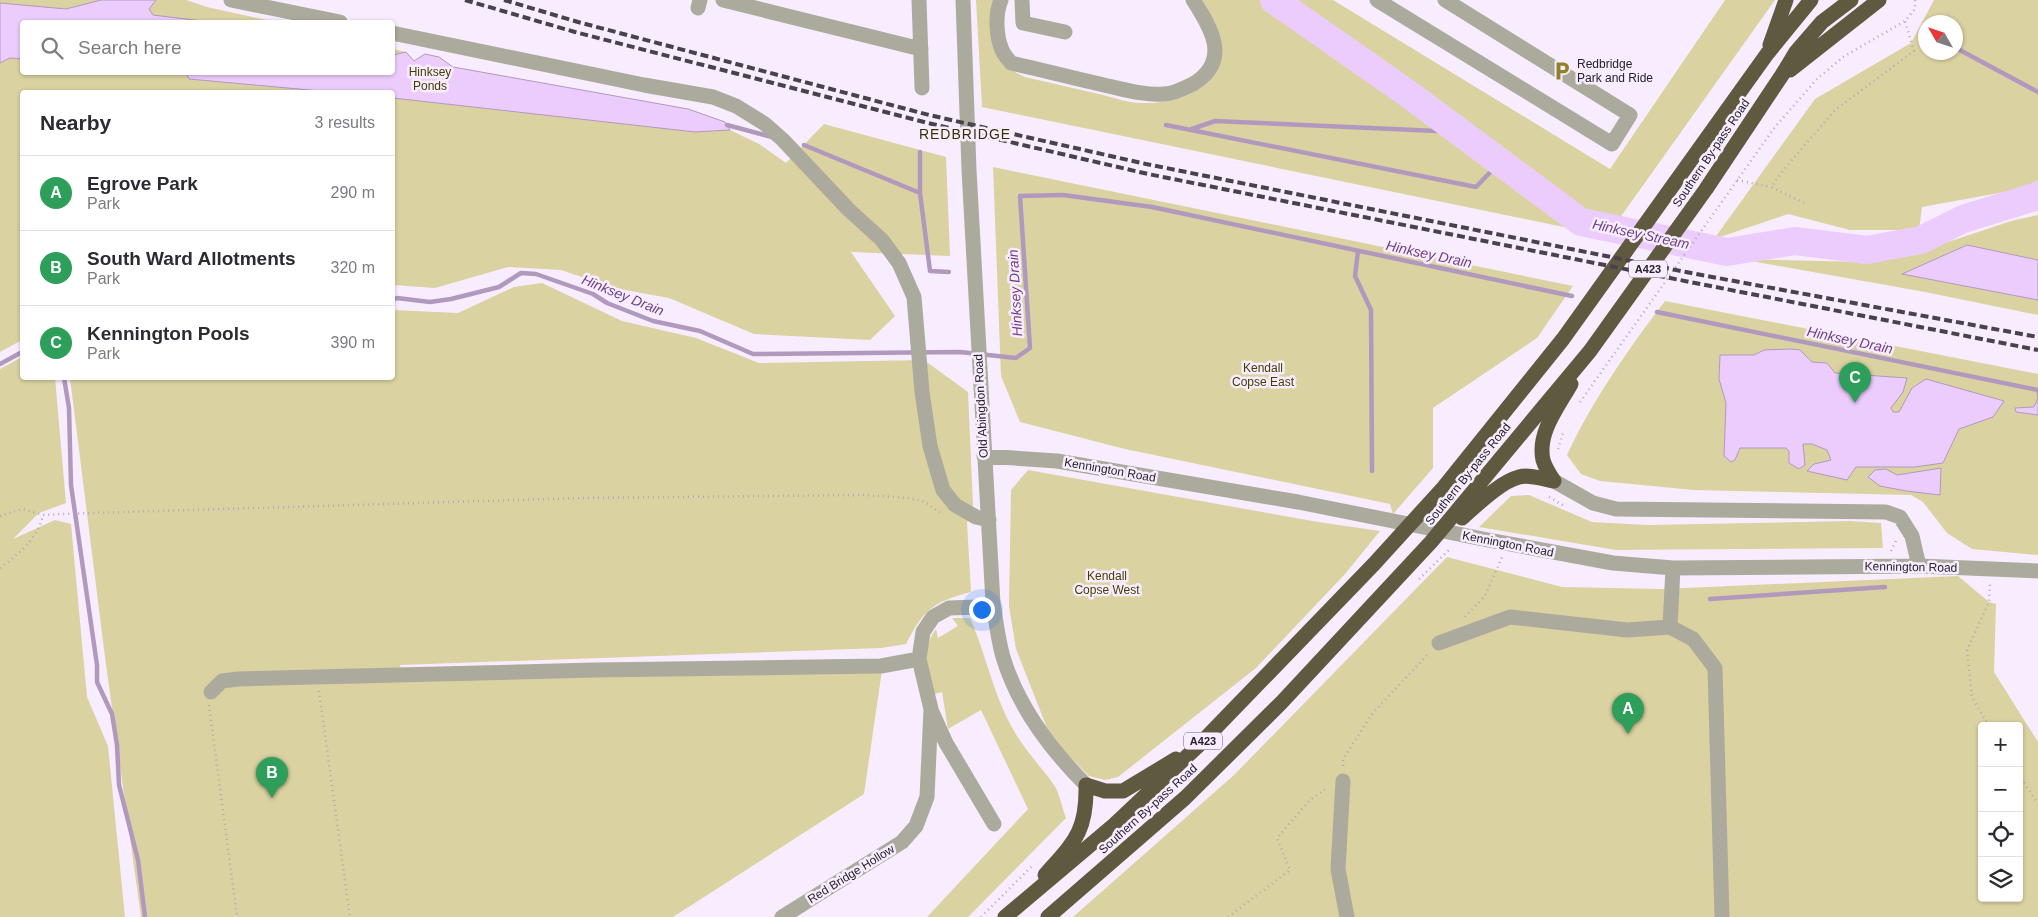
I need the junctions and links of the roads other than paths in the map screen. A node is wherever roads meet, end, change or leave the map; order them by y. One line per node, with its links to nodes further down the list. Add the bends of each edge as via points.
1 (231, 0): 14 (street)
2 (723, 0): 17 (street)
3 (917, 0): 17 (street)
4 (963, 0): 22 (street, Old Abingdon Road)
5 (1001, 0): 7 (street, via 997,28 1002,51 1011,63 1128,90 1165,94 1188,87 1205,77 1215,54 1213,35)
6 (1022, 0): 15 (street, via 1022,23)
7 (1193, 0)
8 (1377, 0): 9 (street, via 1612,144 1630,114)
9 (1445, 0)
10 (1786, 0): 18 (highway, Southern By-pass Road / A423)
11 (1811, 0): 18 (highway, Southern By-pass Road / A423)
12 (1851, 0): 19 (highway, Southern By-pass Road / A423, via 1809,36)
13 (1879, 0): 19 (highway, A423)
14 (330, 20)
15 (1065, 32)
16 (395, 34): 25 (street, via 644,86 713,97 736,106 765,124 882,240 899,263 914,297 930,446 943,490 955,505 976,517)
17 (920, 49): 20 (street)
18 (1767, 54): 35 (highway, Southern By-pass Road / A423, via 1563,339 1444,487)
19 (1782, 76): 21 (highway, Southern By-pass Road / A423)
20 (922, 88)
21 (1590, 350): 23 (highway, via 1548,424 1542,446 1543,462); 24 (highway, Southern By-pass Road / A423, via 1500,458)
22 (984, 456): 25 (street, Old Abingdon Road); 27 (street, Kennington Road, via 1057,461 1308,504 1613,563)
23 (1554, 481): 24 (highway, via 1520,476); 26 (street, via 1593,503 1616,509 1886,512 1900,517 1912,536)
24 (1481, 494): 42 (highway, Southern By-pass Road / A423, via 1431,542 1281,703 1185,798)
25 (989, 520): 29 (street, Old Abingdon Road)
26 (1919, 566): 27 (street, Kennington Road); 28 (street, Kennington Road)
27 (1673, 568): 30 (street)
28 (2038, 571)
29 (993, 603): 32 (street, Red Bridge Hollow, via 949,608 933,617 923,632); 37 (street, Old Abingdon Road, via 1003,656 1028,713 1060,759)
30 (1670, 627): 31 (street, via 1627,630 1510,617); 44 (street, via 1693,639 1715,668)
31 (1439, 643)
32 (919, 659): 33 (street, via 881,666 238,679 222,681); 34 (street, Red Bridge Hollow)
33 (211, 692)
34 (931, 709): 38 (street, Red Bridge Hollow, via 946,743); 40 (street, Red Bridge Hollow, via 927,797 916,826 902,842)
35 (1200, 744): 37 (highway, via 1123,791 1104,791); 39 (highway, Southern By-pass Road / A423, via 1114,825)
36 (1343, 779): 43 (street, via 1338,869)
37 (1086, 785): 39 (highway, via 1086,808 1075,840)
38 (994, 824)
39 (1020, 905): 41 (highway, Southern By-pass Road / A423)
40 (782, 917)
41 (1005, 917)
42 (1048, 917)
43 (1347, 917)
44 (1722, 917)

